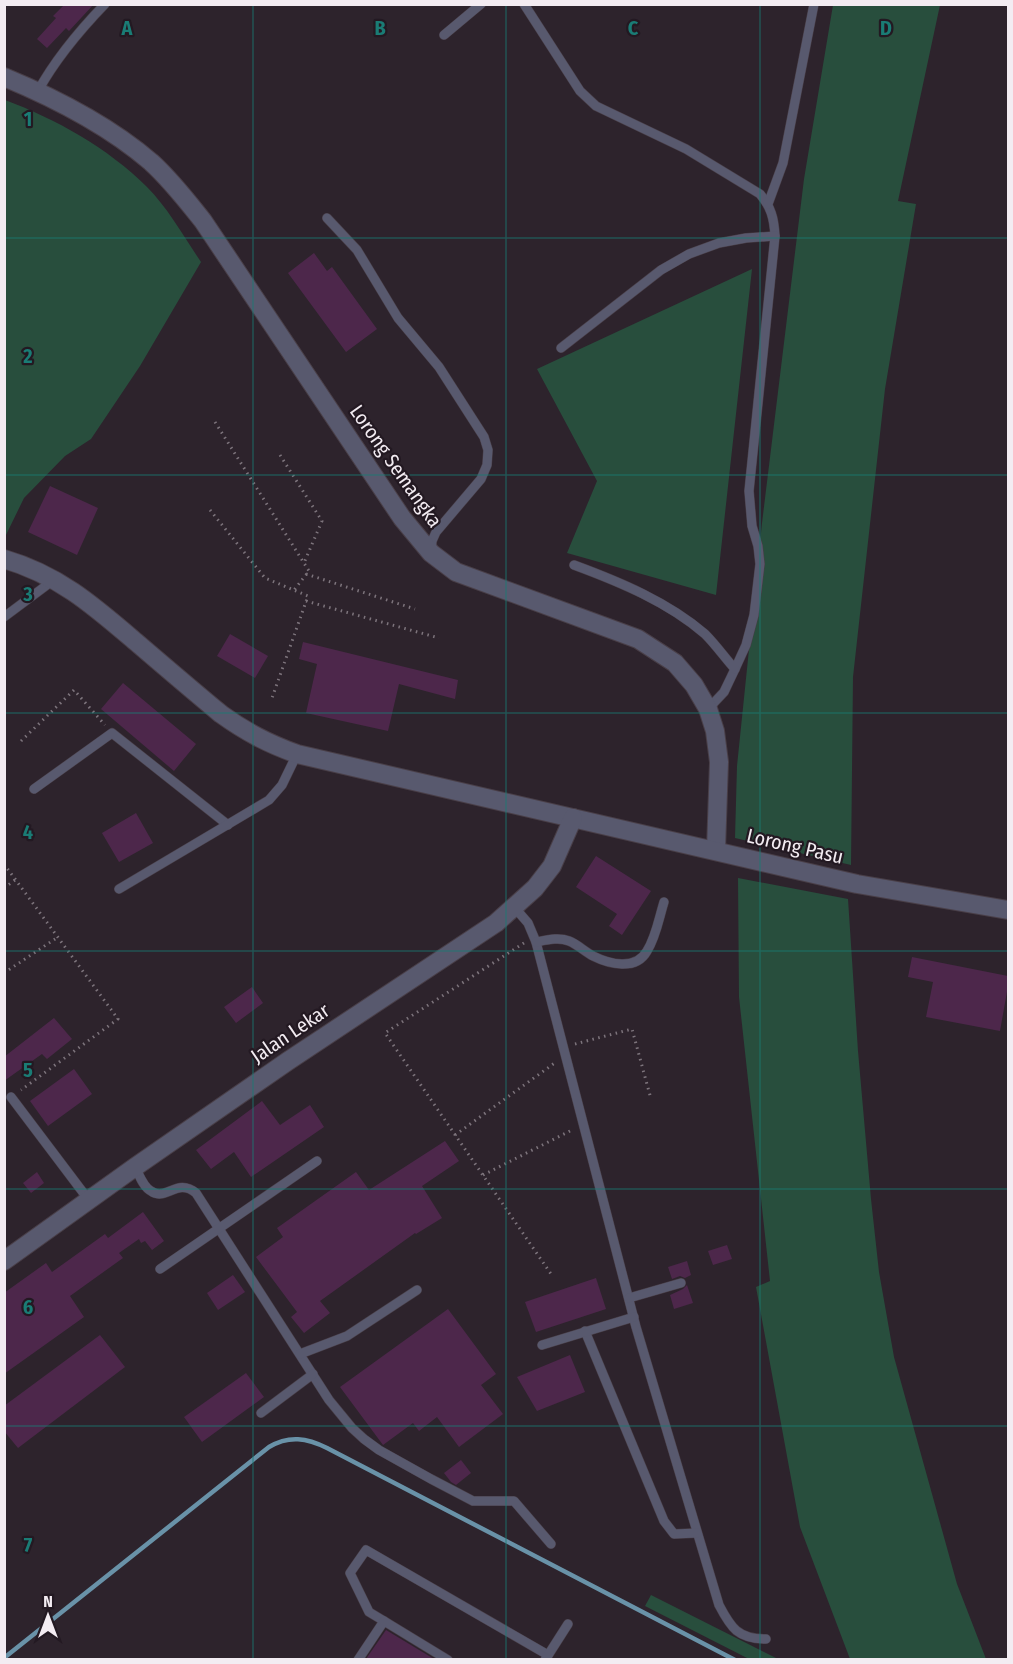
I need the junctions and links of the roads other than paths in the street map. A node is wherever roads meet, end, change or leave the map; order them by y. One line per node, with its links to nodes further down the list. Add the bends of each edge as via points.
1 (105, 4): 7 (lane, via 52,66)
2 (481, 4): 5 (lane)
3 (524, 4): 8 (lane, via 580,91 596,106 686,149 760,194)
4 (814, 4): 8 (lane, via 783,163)
5 (444, 35)
6 (4, 77): 7 (street, Lorong Semangka)
7 (38, 91): 12 (street, Lorong Semangka, via 117,136 152,163 187,201 402,518)
8 (768, 204): 10 (lane)
9 (327, 218): 12 (lane, via 357,250 398,318 439,367 484,437 487,465 481,479 436,532)
10 (775, 236): 11 (lane, via 719,243 688,254 661,270); 17 (lane, via 749,491 759,555 758,589 746,645)
11 (561, 348)
12 (431, 552): 18 (street, Lorong Semangka, via 456,572 477,581 638,639 675,663)
13 (4, 559): 15 (street)
14 (574, 565): 17 (lane, via 619,582 679,615 705,635)
15 (55, 579): 16 (lane); 19 (street, via 92,605 220,714 266,743)
16 (4, 617)
17 (735, 669): 18 (lane, via 724,692)
18 (708, 709): 23 (street, Lorong Semangka, via 719,762)
19 (297, 754): 21 (street); 22 (lane, via 276,793)
20 (34, 789): 22 (lane, via 112,733)
21 (573, 818): 23 (street, Lorong Pasu); 26 (street, Jalan Lekar, via 552,866)
22 (228, 825): 24 (lane)
23 (716, 850): 27 (street, Lorong Pasu, via 857,884)
24 (119, 889)
25 (664, 902): 28 (lane, via 647,952 629,964 609,962 562,939)
26 (515, 908): 28 (lane, via 528,923); 31 (street, Jalan Lekar)
27 (1008, 910)
28 (536, 942): 38 (lane)
29 (11, 1097): 32 (lane)
30 (317, 1161): 33 (lane)
31 (135, 1167): 32 (street, Jalan Lekar); 33 (lane, via 145,1186 154,1193 181,1186 192,1190)
32 (88, 1199): 34 (street, Jalan Lekar)
33 (219, 1228): 35 (lane); 42 (lane)
34 (4, 1261)
35 (160, 1269)
36 (681, 1283): 38 (lane)
37 (417, 1290): 42 (lane, via 347,1336)
38 (629, 1298): 39 (lane)
39 (634, 1317): 40 (lane); 45 (lane)
40 (585, 1331): 41 (lane); 45 (lane, via 664,1521 674,1534)
41 (542, 1345)
42 (300, 1354): 43 (lane)
43 (313, 1374): 44 (lane); 46 (lane, via 352,1428 379,1450 473,1501 514,1501)
44 (261, 1413)
45 (697, 1533): 49 (lane, via 719,1605 732,1627 744,1636)
46 (551, 1544)
47 (384, 1621): 50 (lane, via 369,1612 350,1574 366,1550); 51 (lane); 52 (lane)
48 (568, 1624): 50 (lane)
49 (766, 1639)
50 (546, 1657)
51 (358, 1659)
52 (448, 1659)

